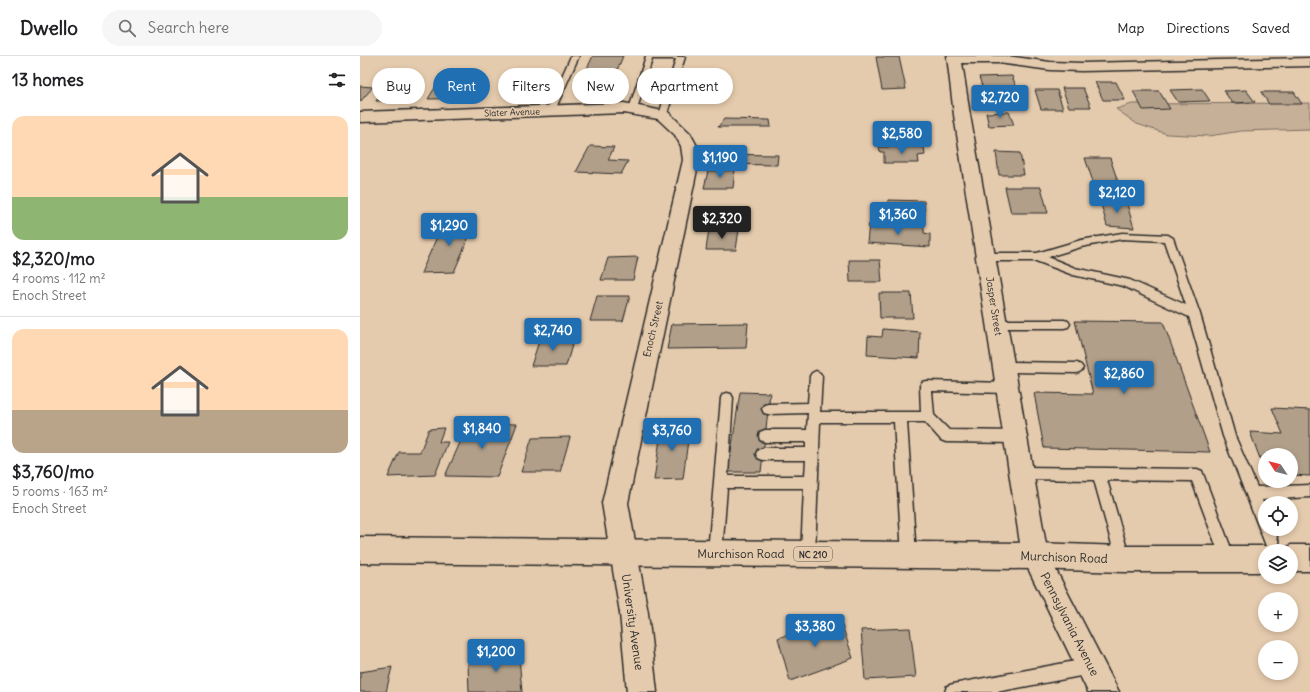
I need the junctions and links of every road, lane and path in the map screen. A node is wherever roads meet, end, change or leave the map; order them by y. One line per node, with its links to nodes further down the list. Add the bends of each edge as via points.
1 (575, 56): 5 (lane)
2 (954, 58): 3 (street, via 998,59 1043,66 1082,67); 8 (street, Jasper Street)
3 (1310, 62)
4 (633, 109): 5 (street, Slater Avenue); 6 (street, Slater Avenue); 6 (lane, via 649,57 681,57)
5 (551, 110): 7 (street, Slater Avenue)
6 (663, 115): 35 (street, Enoch Street, via 682,133 689,146 691,160 614,503)
7 (360, 117)
8 (986, 257): 9 (lane); 11 (street, Jasper Street)
9 (1037, 258): 10 (lane, via 1126,283); 10 (lane, via 1081,244 1122,236 1168,238)
10 (1194, 314): 32 (lane, via 1229,436)
11 (997, 324): 12 (lane); 13 (street, Jasper Street)
12 (1064, 324)
13 (1004, 367): 14 (lane); 16 (street, Jasper Street)
14 (1078, 368)
15 (816, 376): 19 (lane)
16 (1007, 388): 21 (lane, via 926,386); 24 (street, Jasper Street)
17 (730, 405): 29 (lane, via 727,454)
18 (768, 409): 19 (lane)
19 (814, 413): 20 (lane); 23 (lane)
20 (900, 417): 21 (lane); 38 (lane)
21 (928, 417): 24 (lane, via 946,436)
22 (765, 436): 23 (lane)
23 (813, 436): 26 (lane)
24 (1015, 437): 27 (street, Jasper Street)
25 (763, 454): 26 (lane)
26 (813, 454): 30 (lane)
27 (1021, 473): 28 (lane); 39 (street, Jasper Street)
28 (1099, 474): 42 (lane, via 1196,475); 44 (lane)
29 (720, 482): 30 (lane); 36 (lane)
30 (811, 482): 37 (lane)
31 (1310, 491): 32 (lane)
32 (1252, 494): 33 (lane)
33 (1258, 508)
34 (360, 550): 35 (street, Murchison Road / NC 210)
35 (622, 552): 36 (street, Murchison Road / NC 210); 46 (street, University Avenue, via 634,613)
36 (715, 553): 37 (street, Murchison Road / NC 210)
37 (808, 554): 38 (street, Murchison Road / NC 210)
38 (909, 555): 39 (street, Murchison Road / NC 210)
39 (1035, 556): 44 (street, Murchison Road / NC 210); 45 (street, Pennsylvania Avenue)
40 (1298, 558): 41 (street)
41 (1310, 558)
42 (1228, 559): 43 (street, Murchison Road / NC 210); 44 (street, Murchison Road / NC 210)
43 (1258, 559)
44 (1123, 560)
45 (1091, 666): 47 (lane); 48 (street, Pennsylvania Avenue)
46 (642, 692)
47 (953, 692)
48 (1104, 692)

